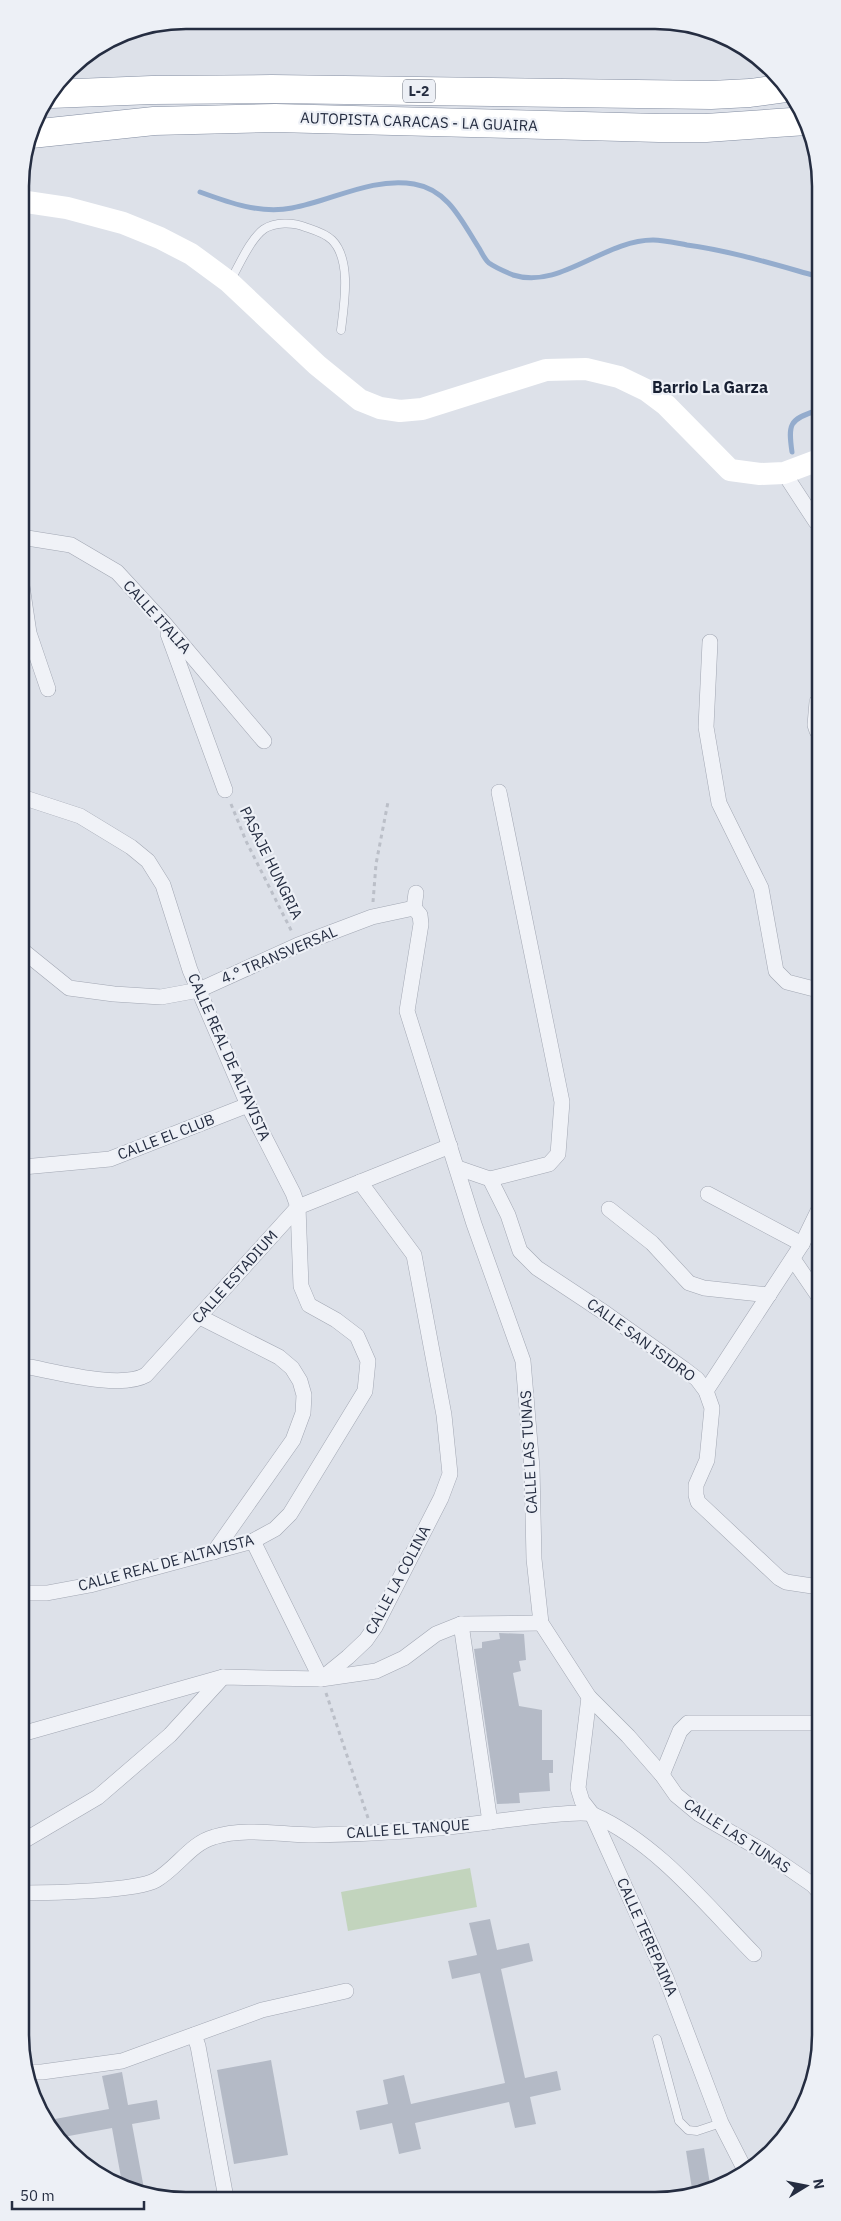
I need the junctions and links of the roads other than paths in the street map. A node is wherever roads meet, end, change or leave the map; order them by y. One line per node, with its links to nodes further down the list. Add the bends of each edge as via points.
1 (779, 89): 2 (highway, AUTOPISTA CARACAS - LA GUAIRA / L-2, via 711,95 272,89)
2 (58, 94)
3 (798, 122): 4 (highway, AUTOPISTA CARACAS - LA GUAIRA / L-2, via 659,128 265,119 154,121)
4 (38, 133)
5 (29, 202): 6 (main road, via 67,208 123,223 191,254)
6 (229, 282): 7 (lane, via 256,236 264,229 290,223 319,232 340,249 346,294); 9 (main road, via 317,365 360,400 380,408 400,411 422,409 546,370 586,369 619,377 646,390 666,405 730,470)
7 (341, 330)
8 (812, 462): 9 (main road)
9 (784, 473): 10 (street)
10 (812, 516)
11 (29, 538): 12 (street, CALLE ITALIA, via 71,545 117,572)
12 (164, 624): 16 (street, CALLE ITALIA); 17 (street)
13 (29, 633): 15 (street)
14 (710, 642): 23 (street, via 706,727 719,802 761,888 776,971 788,982)
15 (48, 689)
16 (264, 741)
17 (225, 790)
18 (499, 792): 29 (street, via 562,1102 558,1154 550,1164)
19 (29, 799): 24 (street, CALLE REAL DE ALTAVISTA, via 80,816 132,847 148,861 163,885)
20 (416, 893): 21 (street)
21 (414, 908): 24 (street, 4.° TRANSVERSAL, via 372,917); 26 (street, CALLE LAS TUNAS, via 420,915 421,924 407,1011)
22 (29, 956): 24 (street, 4.° TRANSVERSAL, via 69,988 161,997)
23 (812, 988)
24 (199, 990): 25 (street, CALLE REAL DE ALTAVISTA)
25 (248, 1106): 27 (street, CALLE EL CLUB, via 110,1160); 32 (street, CALLE REAL DE ALTAVISTA, via 294,1192)
26 (450, 1146): 28 (street, CALLE LAS TUNAS); 30 (street, CALLE ESTADIUM)
27 (29, 1167)
28 (458, 1168): 29 (street); 46 (street, CALLE LAS TUNAS, via 474,1224 523,1361)
29 (490, 1179): 41 (street, CALLE SAN ISIDRO, via 508,1215 520,1251 537,1268 697,1379)
30 (360, 1182): 32 (street, CALLE ESTADIUM); 49 (street, CALLE LA COLINA, via 414,1255 444,1415 450,1474 375,1627 348,1657)
31 (708, 1194): 35 (street)
32 (298, 1207): 39 (street, CALLE ESTADIUM); 42 (street, CALLE REAL DE ALTAVISTA, via 301,1286 309,1305 357,1336 368,1361 365,1391 290,1514 275,1529)
33 (609, 1209): 38 (street, via 652,1243 688,1283 704,1288)
34 (812, 1223): 35 (street)
35 (802, 1244): 36 (street)
36 (793, 1259): 37 (street); 38 (street)
37 (812, 1287)
38 (769, 1295): 41 (street)
39 (200, 1316): 40 (street, CALLE ESTADIUM, via 140,1378 118,1382); 43 (street, via 279,1356 292,1368 304,1395 303,1413 293,1440)
40 (29, 1367)
41 (706, 1390): 44 (street, CALLE SAN ISIDRO, via 712,1408 707,1460 696,1485 698,1502 779,1578)
42 (253, 1542): 43 (street, CALLE REAL DE ALTAVISTA); 49 (street)
43 (214, 1552): 45 (street, CALLE REAL DE ALTAVISTA, via 90,1585)
44 (812, 1585)
45 (29, 1593)
46 (540, 1623): 47 (street); 50 (street, CALLE LAS TUNAS)
47 (461, 1624): 49 (street, via 436,1634 404,1658 376,1671); 55 (street)
48 (223, 1677): 49 (street); 52 (street); 56 (street, via 170,1735 98,1797)
49 (321, 1679)
50 (589, 1697): 53 (street, CALLE LAS TUNAS); 54 (street, CALLE TEREPAIMA, via 578,1788 582,1801)
51 (812, 1723): 53 (street, via 688,1722 680,1731)
52 (29, 1733)
53 (662, 1775): 57 (street, CALLE LAS TUNAS, via 687,1806)
54 (592, 1814): 55 (street, CALLE EL TANQUE); 59 (street, via 655,1853); 64 (street, CALLE TEREPAIMA, via 666,1978)
55 (490, 1822): 58 (street, CALLE EL TANQUE, via 373,1833 232,1833 212,1837 199,1844 156,1880 142,1885)
56 (29, 1838)
57 (812, 1884)
58 (29, 1893)
59 (754, 1954)
60 (346, 1991): 61 (street, via 262,2010)
61 (194, 2035): 63 (street, via 122,2061); 66 (street)
62 (658, 2039): 64 (lane, via 679,2121 688,2130 697,2131)
63 (33, 2072)
64 (721, 2123): 65 (street, CALLE TEREPAIMA)
65 (743, 2166)
66 (225, 2192)

